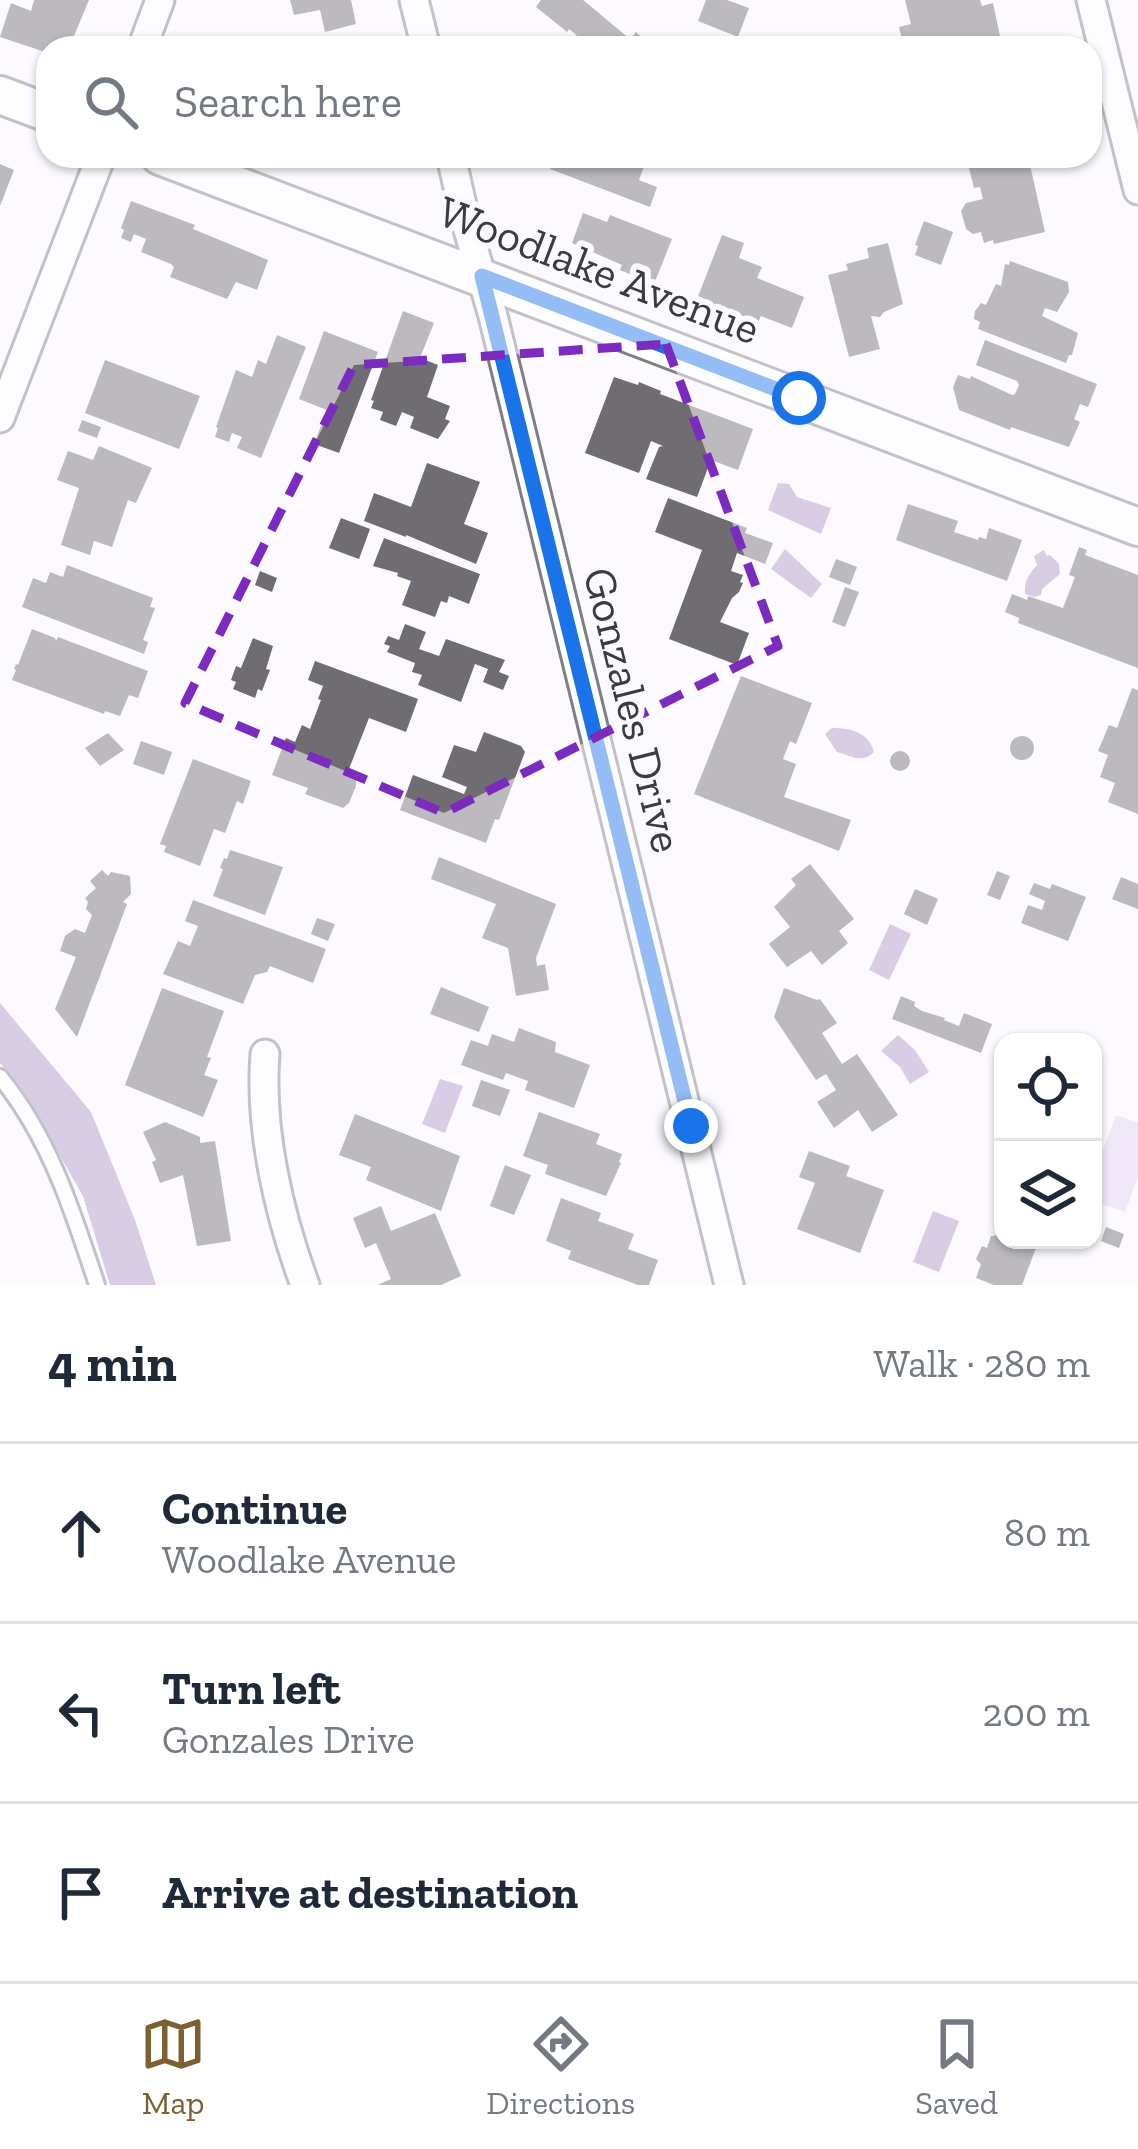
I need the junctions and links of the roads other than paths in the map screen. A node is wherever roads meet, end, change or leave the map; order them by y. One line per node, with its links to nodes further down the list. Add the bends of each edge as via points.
1 (160, 0): 4 (street)
2 (414, 0): 5 (street)
3 (1091, 0): 6 (street)
4 (146, 36)
5 (423, 36)
6 (1100, 36)
7 (1102, 44): 13 (street)
8 (0, 95): 9 (street)
9 (36, 108)
10 (96, 168): 15 (street)
11 (192, 168): 14 (street, Woodlake Avenue)
12 (454, 168): 14 (street, Gonzales Drive)
13 (1138, 190)
14 (482, 276): 16 (street, Woodlake Avenue); 21 (street, Gonzales Drive)
15 (0, 418)
16 (1138, 527)
17 (265, 1054): 20 (street, via 276,1179)
18 (0, 1077): 19 (lane, via 43,1142)
19 (98, 1285)
20 (305, 1285)
21 (728, 1285)

